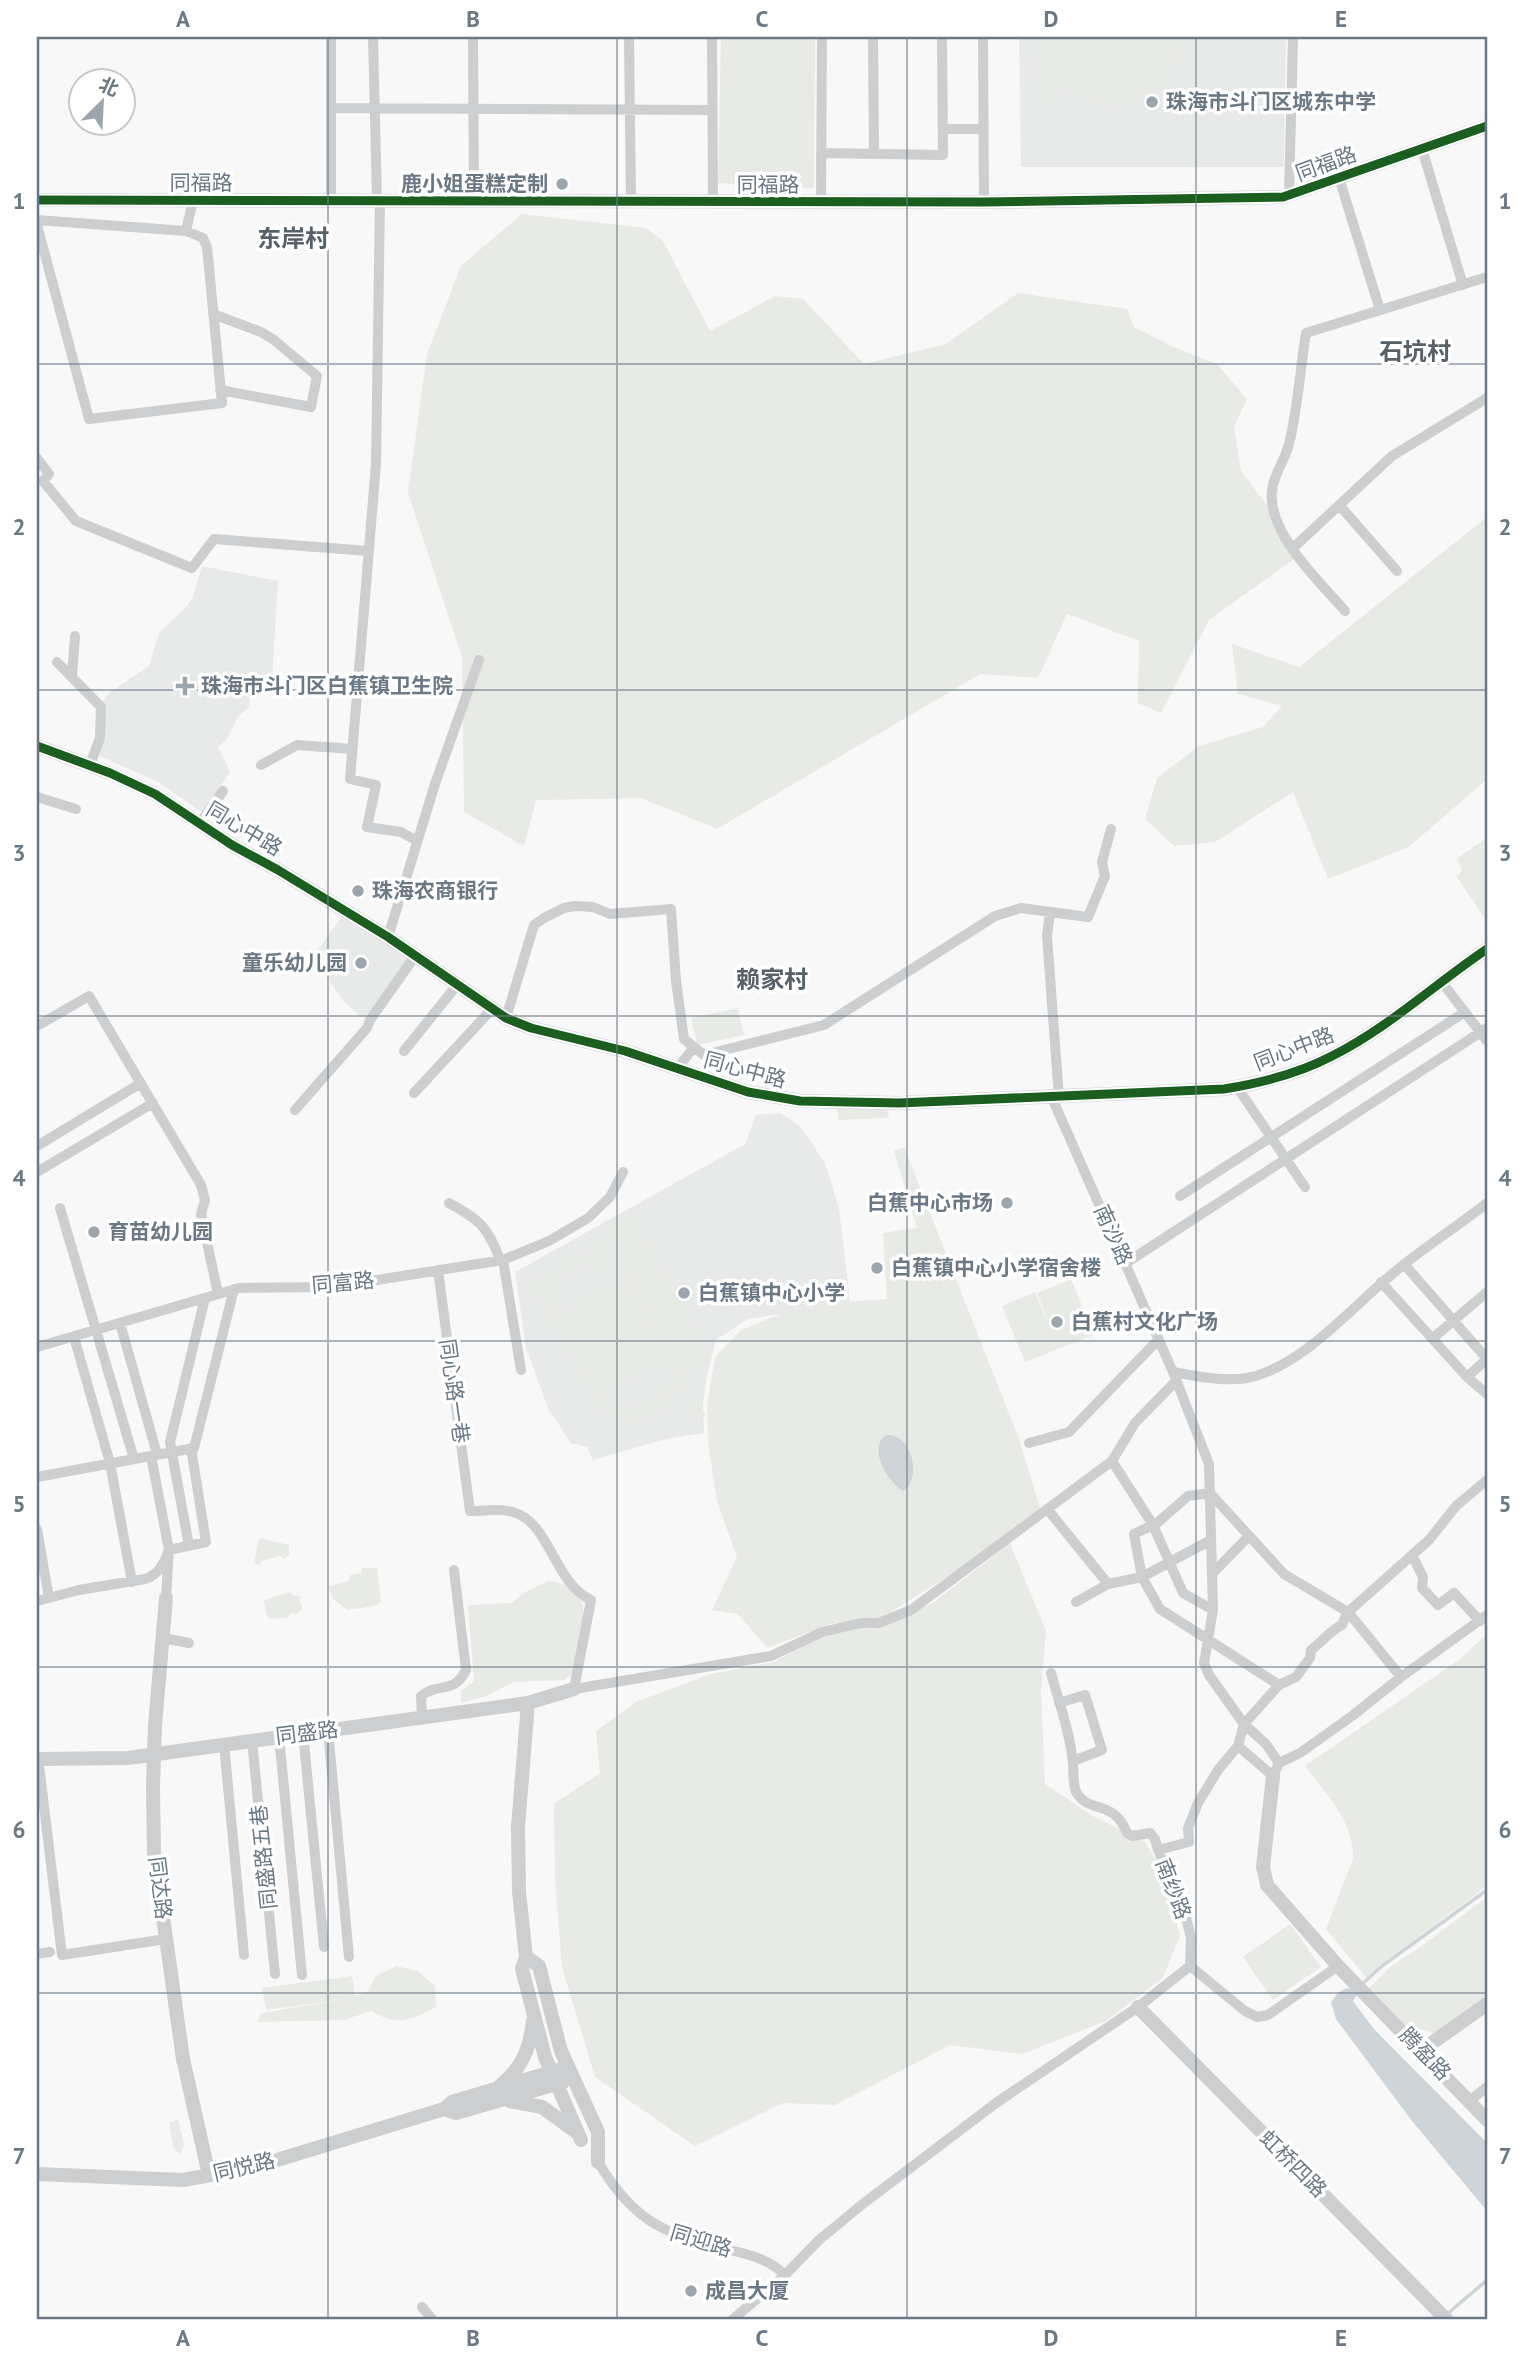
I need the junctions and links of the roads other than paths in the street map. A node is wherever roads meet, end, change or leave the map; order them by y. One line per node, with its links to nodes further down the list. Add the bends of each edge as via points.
1 (331, 37): 11 (street)
2 (373, 37): 12 (street)
3 (473, 37): 13 (street)
4 (629, 37): 14 (street)
5 (712, 37): 15 (street, 同福路)
6 (822, 37): 20 (street)
7 (873, 37): 21 (street)
8 (942, 37): 17 (street)
9 (983, 37): 18 (street)
10 (1293, 37): 23 (street)
11 (331, 108): 12 (street); 26 (street)
12 (374, 109): 13 (street); 27 (street)
13 (473, 109): 14 (street); 28 (street)
14 (630, 110): 15 (street); 29 (street)
15 (712, 110): 30 (street, 同福路)
16 (1487, 126): 19 (street, 同福路)
17 (943, 129): 18 (street); 21 (street, via 943,155)
18 (983, 129): 32 (street)
19 (1422, 149): 22 (street, 同福路); 37 (street)
20 (821, 153): 21 (street); 31 (street)
21 (874, 154)
22 (1339, 178): 23 (street, 同福路); 38 (street)
23 (1289, 196): 32 (street, 同福路)
24 (37, 200): 25 (street, 同福路)
25 (193, 200): 26 (street, 同福路); 34 (street)
26 (331, 200): 27 (street, 同福路)
27 (378, 200): 28 (street, 同福路); 45 (street, via 377,451)
28 (474, 200): 29 (street, 同福路)
29 (631, 201): 30 (street, 同福路)
30 (713, 202): 31 (street, 同福路)
31 (821, 202): 32 (street, 同福路)
32 (984, 202)
33 (37, 222): 34 (street); 35 (street)
34 (186, 231): 39 (street, via 206,242)
35 (41, 260): 40 (street, via 89,419 222,403)
36 (1487, 277): 37 (street)
37 (1463, 285): 38 (street)
38 (1380, 310): 44 (street, via 1306,333 1289,444 1272,490 1275,512)
39 (213, 314): 40 (street); 40 (street, via 261,332 317,376 311,407)
40 (220, 390)
41 (1487, 398): 43 (street, via 1392,456)
42 (37, 458): 45 (street, via 49,474 43,481 76,521 192,568 214,539)
43 (1340, 506): 44 (street); 46 (street)
44 (1292, 549): 47 (street)
45 (368, 551): 53 (street)
46 (1397, 571)
47 (1345, 611)
48 (75, 636): 51 (street)
49 (479, 660): 61 (street)
50 (57, 662): 51 (street)
51 (72, 677): 54 (street, via 101,707 100,738)
52 (37, 746): 54 (street, 同心中路)
53 (352, 749): 55 (street, via 297,745); 61 (street, via 349,779 376,785 367,827 401,832)
54 (90, 765): 59 (street, 同心中路, via 155,794)
55 (261, 765)
56 (223, 791): 59 (street)
57 (37, 797): 58 (street)
58 (76, 809)
59 (200, 823): 63 (street, 同心中路)
60 (1111, 829): 62 (street, via 1102,862 1105,876 1088,917)
61 (417, 841): 63 (street)
62 (1050, 912): 73 (street, via 1021,908 995,916 824,1025 704,1055); 79 (street, 南沙路, via 1047,936)
63 (388, 937): 65 (street, 同心中路)
64 (1487, 949): 66 (street, 同心中路)
65 (415, 956): 67 (street, 同心中路); 81 (street, via 367,1028)
66 (1441, 981): 69 (street); 77 (street, 同心中路, via 1330,1057 1278,1078)
67 (457, 985): 68 (street, 同心中路); 74 (street)
68 (492, 1009): 70 (street, 同心中路); 78 (street)
69 (1465, 1012): 72 (street); 82 (street)
70 (506, 1018): 73 (street, via 534,925 544,918 575,906 611,914 671,909 684,1039); 75 (street, 同心中路)
71 (37, 1026): 76 (street, via 89,996)
72 (1485, 1034): 84 (street)
73 (694, 1047): 75 (street)
74 (404, 1051)
75 (677, 1069): 79 (street, 同心中路, via 748,1092 800,1101)
76 (141, 1083): 80 (street); 83 (street)
77 (1237, 1087): 79 (street, 同心中路); 82 (street)
78 (414, 1093)
79 (1056, 1098): 93 (street, 南沙路)
80 (153, 1103): 85 (street); 99 (street, via 201,1185 205,1200 201,1214)
81 (295, 1111)
82 (1271, 1137): 84 (street); 88 (street)
83 (37, 1146)
84 (1286, 1159): 87 (street); 93 (street)
85 (37, 1172)
86 (623, 1172): 92 (street, 同富路, via 610,1197 588,1218 549,1241)
87 (1305, 1187)
88 (1180, 1196)
89 (449, 1203): 92 (street, via 483,1224)
90 (1487, 1203): 94 (street)
91 (60, 1208): 103 (street)
92 (502, 1260): 95 (street, 同富路); 108 (street)
93 (1126, 1263): 106 (street, 南沙路)
94 (1404, 1264): 96 (street); 101 (street)
95 (438, 1270): 97 (street, 同富路, via 333,1287); 149 (street, 同心路一巷, via 470,1511 508,1511 528,1521 569,1583 591,1600)
96 (1381, 1282): 105 (street); 109 (street, via 1311,1347 1281,1364 1247,1378)
97 (234, 1289): 99 (street, 同富路); 113 (street)
98 (1487, 1292): 101 (street)
99 (218, 1294): 100 (street, 同富路)
100 (205, 1298): 102 (street, 同富路); 114 (street)
101 (1454, 1321): 105 (street); 110 (street, via 1487,1359)
102 (120, 1323): 103 (street, 同富路); 115 (street)
103 (97, 1330): 104 (street, 同富路); 116 (street)
104 (74, 1337): 107 (street, 同富路); 118 (street)
105 (1433, 1338): 110 (street)
106 (1158, 1339): 109 (street, 南沙路); 112 (street, via 1069,1432)
107 (37, 1347)
108 (521, 1370)
109 (1174, 1376): 117 (street, via 1135,1423); 121 (street, 南沙路, via 1209,1464)
110 (1468, 1377): 111 (street)
111 (1487, 1394)
112 (1029, 1443)
113 (191, 1448): 114 (street); 127 (street, via 206,1542)
114 (171, 1452): 115 (street); 127 (street)
115 (154, 1455): 116 (street); 128 (street)
116 (134, 1459): 118 (street)
117 (1112, 1461): 122 (street); 123 (street)
118 (110, 1463): 119 (street); 134 (street)
119 (37, 1477)
120 (1487, 1480): 129 (street, via 1456,1506)
121 (1210, 1493): 123 (street, via 1188,1496); 125 (street); 126 (street, 南沙路)
122 (1048, 1510): 135 (street); 149 (street, via 896,1618 822,1632 771,1656)
123 (1153, 1525): 130 (street); 133 (street, via 1134,1534)
124 (37, 1529): 136 (street)
125 (1249, 1536): 132 (street); 141 (street, via 1284,1573)
126 (1211, 1540): 130 (street); 132 (street, 南沙路)
127 (188, 1546): 128 (street)
128 (169, 1550): 134 (street, via 162,1568 152,1577); 137 (street)
129 (1412, 1555): 141 (street); 142 (street, via 1423,1577 1422,1588 1438,1605 1454,1592)
130 (1170, 1562): 133 (street); 140 (street, via 1183,1593)
131 (454, 1570): 152 (street, via 466,1670 453,1687 421,1696)
132 (1212, 1574): 140 (street, 南沙路)
133 (1142, 1577): 135 (street); 144 (street, via 1160,1609)
134 (132, 1582): 136 (street)
135 (1108, 1584): 139 (street)
136 (49, 1598): 138 (street)
137 (166, 1598): 143 (street, 同达路)
138 (37, 1601)
139 (1076, 1602)
140 (1213, 1610): 144 (street, 南沙路)
141 (1348, 1612): 147 (street); 148 (street, via 1342,1625 1311,1650 1296,1677)
142 (1484, 1618): 147 (street)
143 (163, 1638): 145 (street); 160 (street, 同达路)
144 (1207, 1639): 148 (street); 153 (street, 南沙路, via 1204,1663 1209,1675)
145 (189, 1643)
146 (1051, 1673): 151 (street)
147 (1401, 1677): 163 (street)
148 (1279, 1685): 153 (street)
149 (574, 1689): 150 (street, 同盛路)
150 (528, 1703): 152 (street, 同盛路); 171 (street, via 517,1827)
151 (1059, 1703): 161 (street); 161 (street, via 1085,1695 1102,1750)
152 (422, 1718): 154 (street, 同盛路)
153 (1244, 1724): 159 (street, 南纱路); 163 (street, 南沙路, via 1266,1744)
154 (328, 1730): 155 (street, 同盛路); 170 (street)
155 (303, 1733): 156 (street, 同盛路); 166 (street)
156 (279, 1736): 157 (street, 同盛路); 175 (street)
157 (252, 1740): 158 (street, 同盛路); 174 (street, 同盛路五巷)
158 (224, 1744): 160 (street, 同盛路); 169 (street)
159 (1238, 1746): 163 (street); 164 (street, 南纱路, via 1198,1803 1188,1828 1189,1842)
160 (154, 1754): 162 (street, 同盛路); 165 (street, 同达路, via 155,1853)
161 (1073, 1761): 164 (street, via 1079,1798 1122,1819 1126,1833 1132,1836 1150,1833)
162 (38, 1762): 165 (street, via 62,1955)
163 (1276, 1770): 173 (street, 腾盈路, via 1265,1879)
164 (1158, 1850): 172 (street, 南纱路, via 1183,1905 1191,1938)
165 (166, 1940): 189 (street, 同达路, via 183,2059)
166 (324, 1947)
167 (50, 1952): 168 (street)
168 (37, 1954)
169 (244, 1955)
170 (349, 1957)
171 (526, 1957): 178 (street, via 522,1969); 180 (street, via 539,1966)
172 (1190, 1966): 173 (street, via 1257,2017 1268,2015); 177 (street)
173 (1339, 1966): 179 (street, 腾盈路)
174 (275, 1974)
175 (302, 1975)
176 (1487, 2004): 179 (street)
177 (1138, 2007): 190 (street, via 996,2103 819,2240); 194 (street, 虹桥四路)
178 (533, 2009): 181 (street); 183 (street, via 525,2057)
179 (1422, 2050): 184 (street, 腾盈路)
180 (570, 2073): 181 (street, 同悦路); 187 (street, via 598,2132)
181 (554, 2078): 183 (street, 同悦路); 186 (street)
182 (1487, 2087): 184 (street)
183 (492, 2096): 186 (street, via 542,2107); 189 (street, 同悦路, via 452,2102 444,2109 254,2167)
184 (1469, 2101): 185 (street, 腾盈路)
185 (1487, 2120)
186 (581, 2140): 187 (street)
187 (598, 2162): 190 (street, 同迎路, via 623,2200 658,2227 762,2258)
188 (37, 2174): 189 (street, 同悦路, via 183,2180)
189 (209, 2175)
190 (785, 2274): 193 (street)
191 (422, 2307): 192 (street)
192 (433, 2320)
193 (732, 2320)
194 (1447, 2320)

